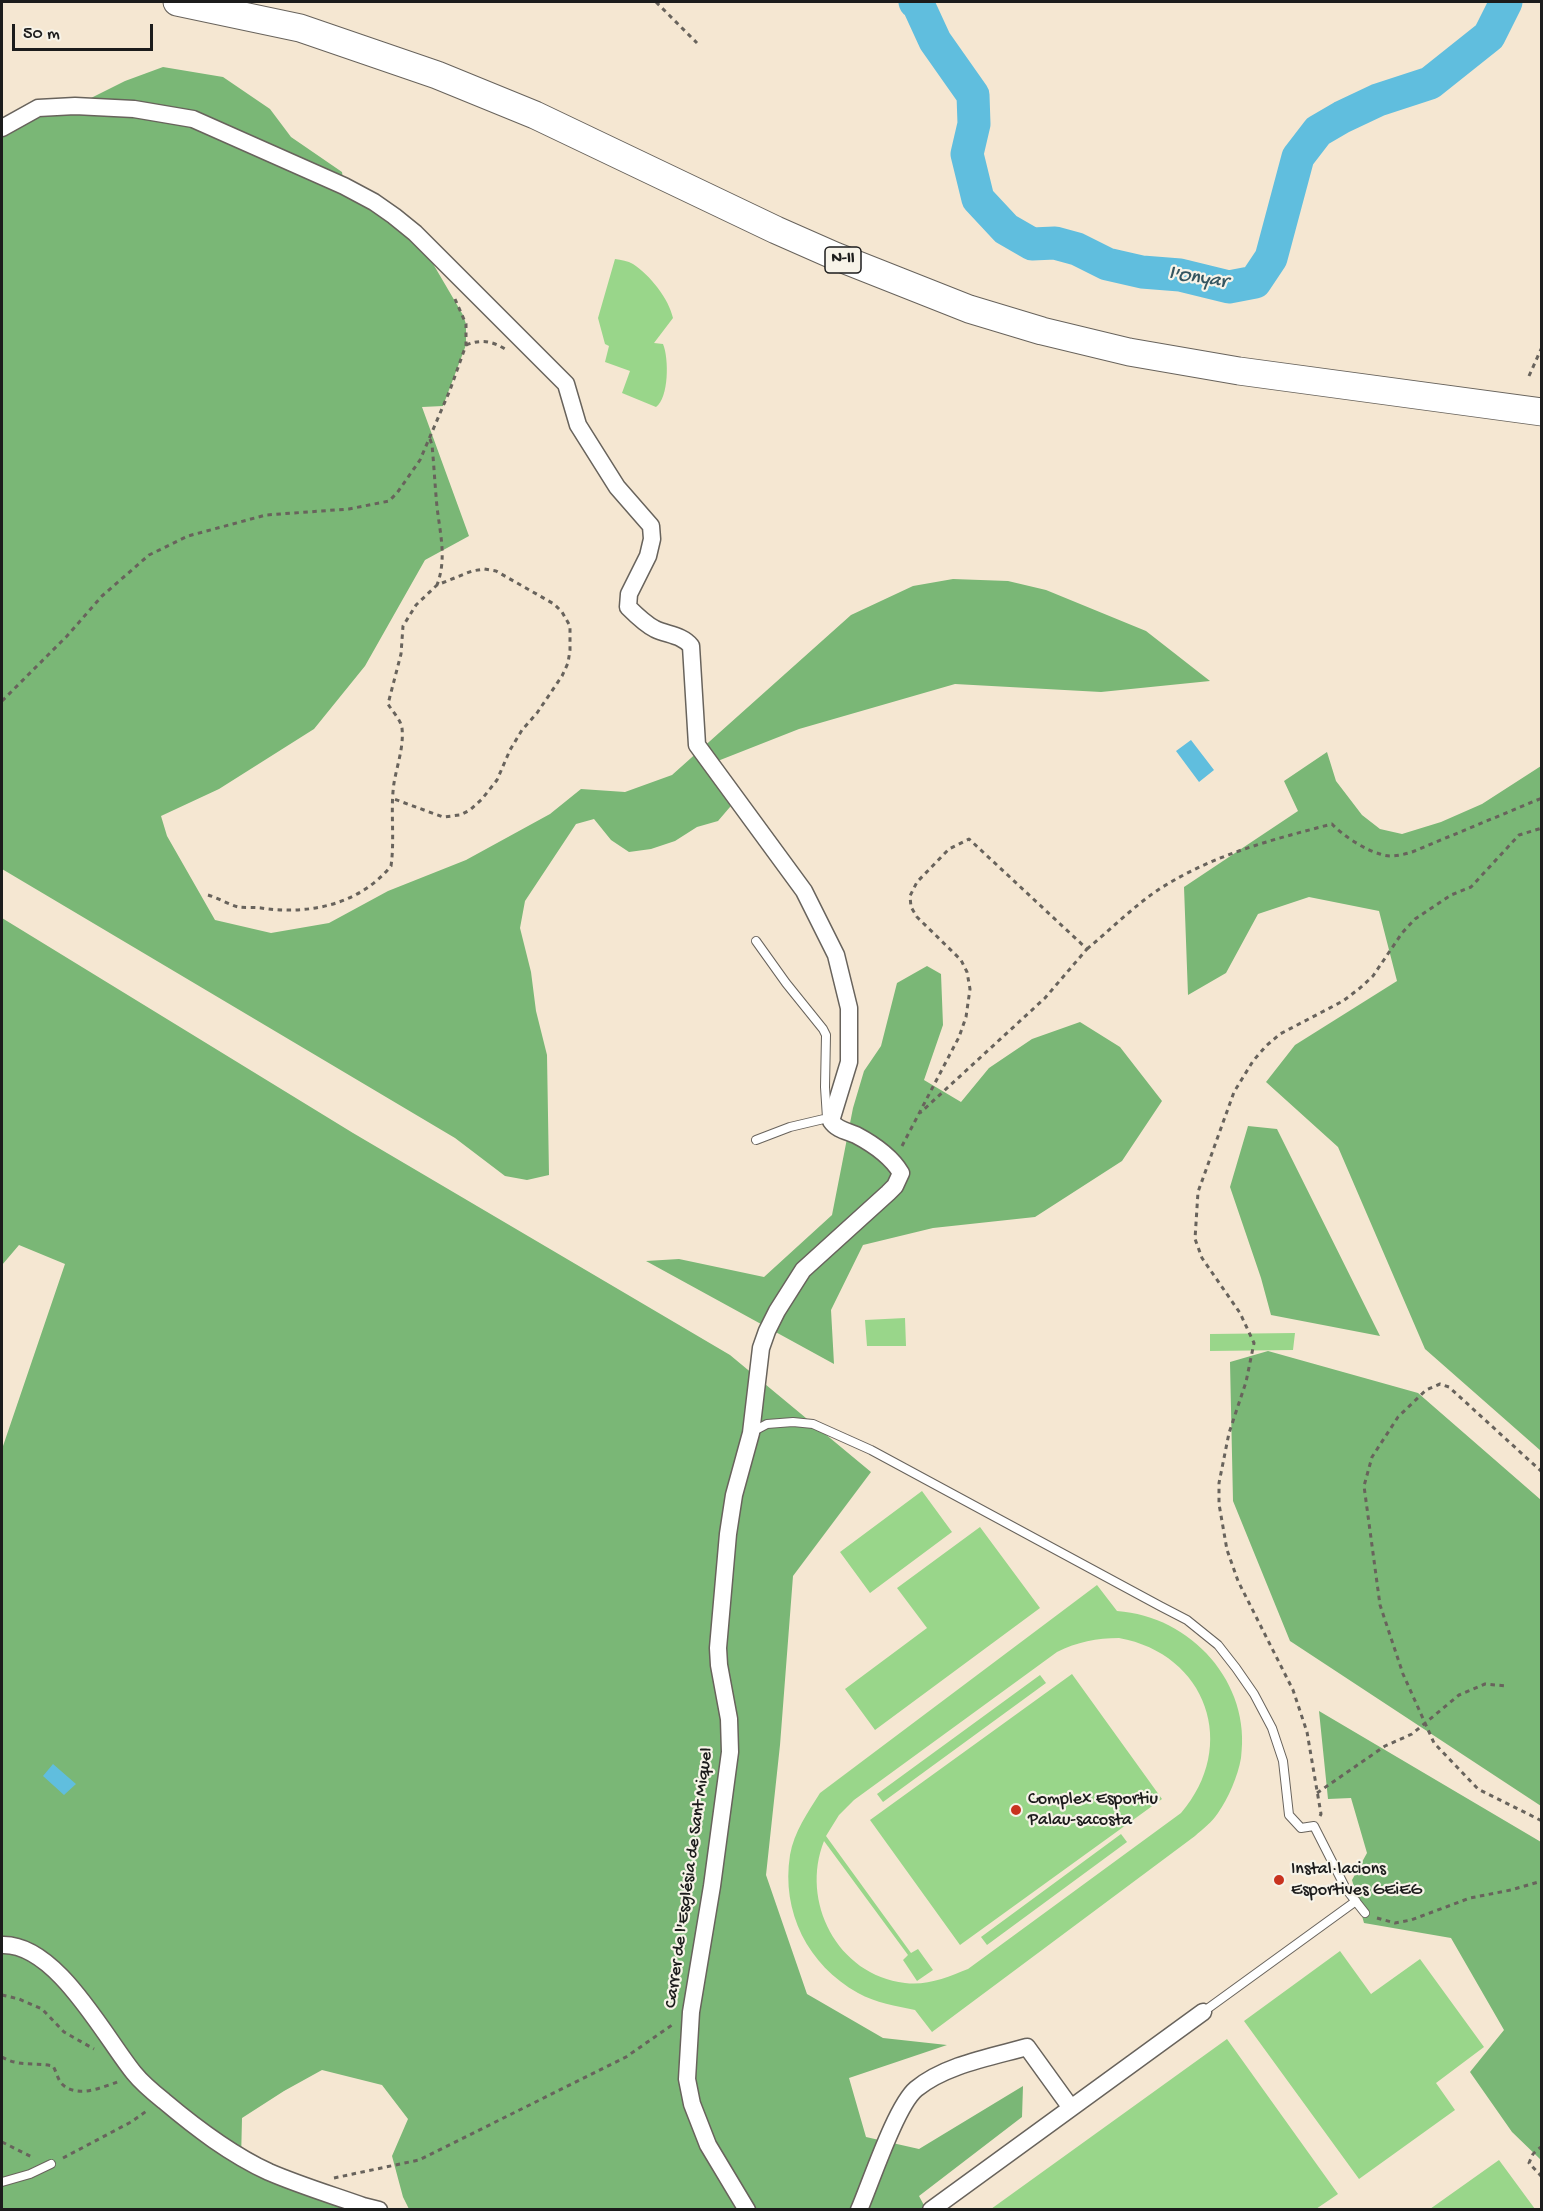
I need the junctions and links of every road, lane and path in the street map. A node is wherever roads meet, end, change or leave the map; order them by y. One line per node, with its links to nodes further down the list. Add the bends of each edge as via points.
1 (177, 2): 8 (highway, N-II, via 300,28 438,75 535,115 816,248 969,309 1042,331 1129,352 1239,371)
2 (656, 2): 3 (path)
3 (697, 43)
4 (2, 128): 19 (street, via 38,108 75,106 146,111 193,119 344,186 374,202 415,233 566,384 578,425 617,487 651,526 648,555 629,594 628,607 656,629 686,639 691,646 697,745 804,891 836,955 849,1008 849,1062)
5 (466, 345): 9 (path)
6 (1542, 347): 7 (path)
7 (1529, 376)
8 (1542, 412)
9 (429, 438): 10 (path, via 442,542); 11 (path, via 413,472 389,501 349,509 266,515 188,536 149,555 102,596)
10 (437, 585): 13 (path, via 416,605 403,626 401,654 388,704 402,726); 13 (path, via 484,569 496,571 554,604 570,626 568,663 510,750 497,780 470,810 443,817)
11 (2, 701)
12 (1542, 798): 17 (path, via 1396,856 1380,855 1332,824 1262,843 1210,861 1159,889)
13 (394, 799): 15 (path, via 391,866 365,890 334,905 303,910 238,907)
14 (1542, 828): 25 (path, via 1519,835 1471,887 1415,919 1360,988 1266,1046 1234,1092 1200,1183 1195,1239 1208,1269 1240,1313 1254,1343 1219,1483 1227,1550 1238,1581 1293,1690 1307,1732)
15 (208, 895)
16 (756, 940): 19 (lane, via 824,1029)
17 (1086, 949): 18 (path, via 1045,998); 18 (path, via 969,839 951,848 918,882 910,901 917,917 961,960 970,995 959,1037)
18 (920, 1113): 21 (path)
19 (829, 1119): 20 (lane, via 790,1127); 21 (street, via 837,1128 857,1136)
20 (756, 1140)
21 (894, 1161): 22 (street, Carrer de l'Església de Sant Miquel, via 901,1173 896,1186 803,1270 777,1311 761,1348)
22 (751, 1432): 27 (lane, via 767,1424 813,1424 871,1450 1187,1620 1218,1645 1254,1694 1272,1728 1283,1761 1289,1815 1301,1828); 33 (street, Carrer de l'Església de Sant Miquel, via 728,1534 718,1648 730,1752)
23 (1542, 1472): 26 (path, via 1449,1387 1440,1384 1426,1390 1398,1417 1372,1457 1364,1486 1380,1605 1403,1674 1434,1743 1478,1789)
24 (1507, 1686): 25 (path, via 1485,1684 1460,1695 1412,1734 1384,1746)
25 (1317, 1793): 27 (path, via 1321,1814)
26 (1542, 1821)
27 (1314, 1826): 29 (lane)
28 (1542, 1881): 30 (path, via 1470,1898 1395,1923)
29 (1356, 1901): 30 (lane); 34 (lane)
30 (1365, 1913)
31 (2, 1945): 37 (street, via 13,1945 42,1959 94,2015)
32 (2, 1995): 35 (path, via 42,2009 64,2032)
33 (691, 2012): 45 (path, via 626,2057 418,2160); 47 (street, Carrer de l'Església de Sant Miquel, via 687,2079 692,2104 708,2145)
34 (1203, 2012): 39 (street)
35 (98, 2053)
36 (2, 2057): 37 (path, via 22,2065 53,2066 63,2084 78,2092)
37 (135, 2074): 38 (street)
38 (161, 2099): 42 (path, via 131,2122); 45 (street, via 215,2141 268,2171)
39 (1071, 2108): 48 (street, via 1027,2047 953,2068 915,2090 898,2114); 49 (street)
40 (2, 2142): 42 (path)
41 (1542, 2146): 43 (path, via 1529,2163)
42 (51, 2164): 44 (lane)
43 (1542, 2177)
44 (2, 2182)
45 (304, 2184): 46 (street)
46 (379, 2210)
47 (747, 2210)
48 (859, 2210)
49 (932, 2210)

